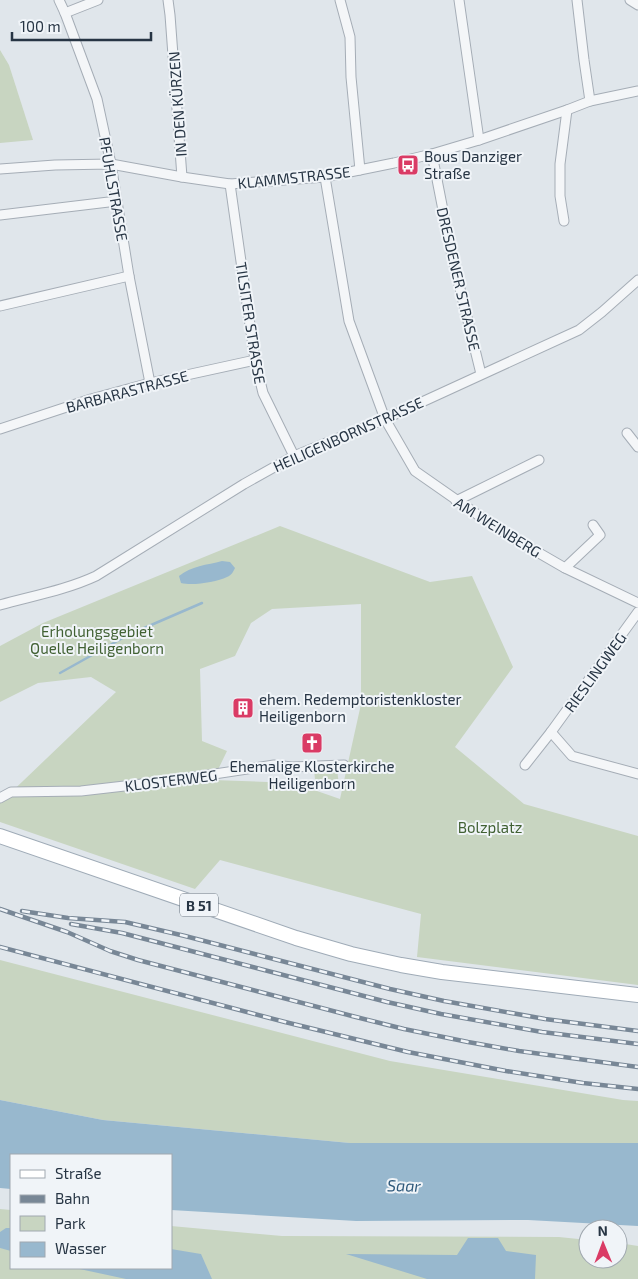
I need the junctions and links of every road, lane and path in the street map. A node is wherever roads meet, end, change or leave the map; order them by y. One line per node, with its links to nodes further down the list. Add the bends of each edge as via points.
1 (59, 0): 9 (street, PFUHLSTRASSE)
2 (98, 0): 9 (street)
3 (168, 0): 18 (street, IN DEN KÜRZEN)
4 (340, 0): 17 (street, via 350,37)
5 (459, 0): 13 (street)
6 (576, 0): 11 (street)
7 (630, 0): 8 (street)
8 (638, 5)
9 (65, 13): 15 (street, PFUHLSTRASSE, via 97,99)
10 (638, 91): 11 (street, KLAMMSTRASSE)
11 (590, 101): 12 (street, KLAMMSTRASSE)
12 (567, 110): 13 (street, KLAMMSTRASSE); 23 (street, via 560,164)
13 (479, 140): 14 (street, KLAMMSTRASSE)
14 (432, 154): 17 (street, KLAMMSTRASSE); 28 (street, DRESDENER STRASSE, via 452,256)
15 (111, 164): 16 (street, KLAMMSTRASSE); 18 (street, KLAMMSTRASSE); 21 (street, PFUHLSTRASSE)
16 (0, 169)
17 (360, 170): 19 (street, KLAMMSTRASSE)
18 (182, 177): 20 (street, KLAMMSTRASSE)
19 (325, 177): 20 (street, KLAMMSTRASSE); 30 (street, AM WEINBERG, via 349,321)
20 (230, 184): 27 (street, TILSITER STRASSE)
21 (117, 201): 22 (street); 24 (street, PFUHLSTRASSE)
22 (0, 214)
23 (564, 221)
24 (129, 276): 26 (street); 29 (street, PFUHLSTRASSE)
25 (638, 280): 28 (street, HEILIGENBORNSTRASSE, via 579,330)
26 (0, 306)
27 (256, 360): 29 (street, BARBARASTRASSE); 34 (street, TILSITER STRASSE, via 263,393)
28 (482, 374): 30 (street, HEILIGENBORNSTRASSE)
29 (150, 383): 31 (street, BARBARASTRASSE)
30 (385, 419): 34 (street, HEILIGENBORNSTRASSE); 36 (street, AM WEINBERG, via 415,472)
31 (0, 429)
32 (627, 433): 33 (street)
33 (638, 447)
34 (294, 456): 40 (street, HEILIGENBORNSTRASSE, via 96,576)
35 (539, 460): 36 (street)
36 (456, 501): 38 (street, AM WEINBERG)
37 (593, 525): 38 (street, via 600,535)
38 (565, 568): 39 (street, AM WEINBERG)
39 (638, 603)
40 (0, 605)
41 (638, 612): 42 (street, RIESLINGWEG)
42 (551, 732): 44 (street, RIESLINGWEG); 45 (street, via 572,756)
43 (344, 765): 46 (street, KLOSTERWEG, via 274,765 81,791 11,792)
44 (525, 765)
45 (638, 774)
46 (0, 798)
47 (0, 836): 48 (main road, B 51, via 351,954 442,972)
48 (638, 995)

